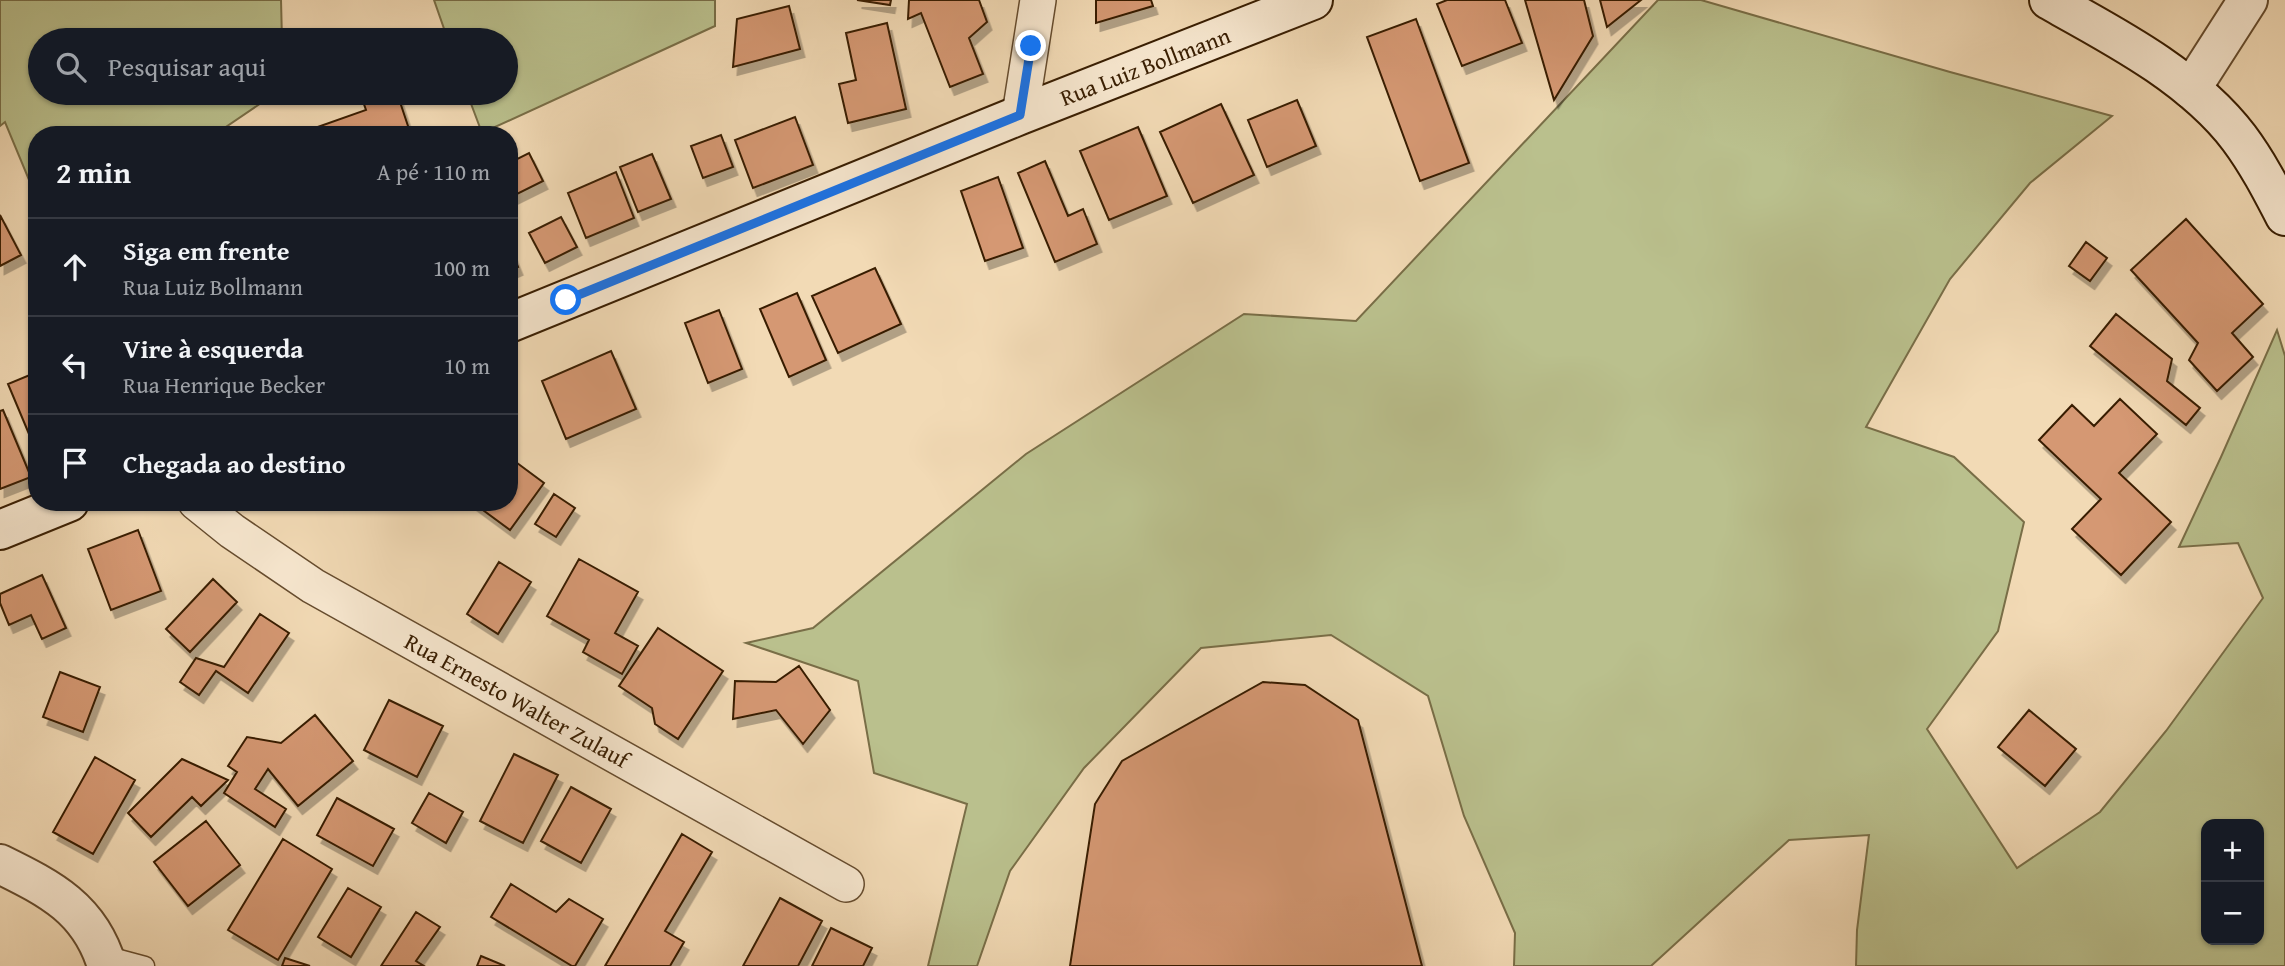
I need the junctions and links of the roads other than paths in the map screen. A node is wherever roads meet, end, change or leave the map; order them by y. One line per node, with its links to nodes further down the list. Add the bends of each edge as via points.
1 (1038, 0): 6 (street)
2 (1313, 0): 6 (main road, Rua Luiz Bollmann)
3 (2049, 0): 5 (main road)
4 (2248, 0): 5 (main road)
5 (2191, 89): 7 (main road, via 2238,137)
6 (1020, 115): 8 (main road, Rua Luiz Bollmann)
7 (2285, 216)
8 (518, 319)
9 (47, 511): 11 (main road)
10 (207, 511): 13 (street, Rua Ernesto Walter Zulauf, via 313,586)
11 (0, 530)
12 (0, 864): 14 (main road, via 59,896 79,913)
13 (846, 884)
14 (105, 960): 15 (lane)
15 (145, 966)

